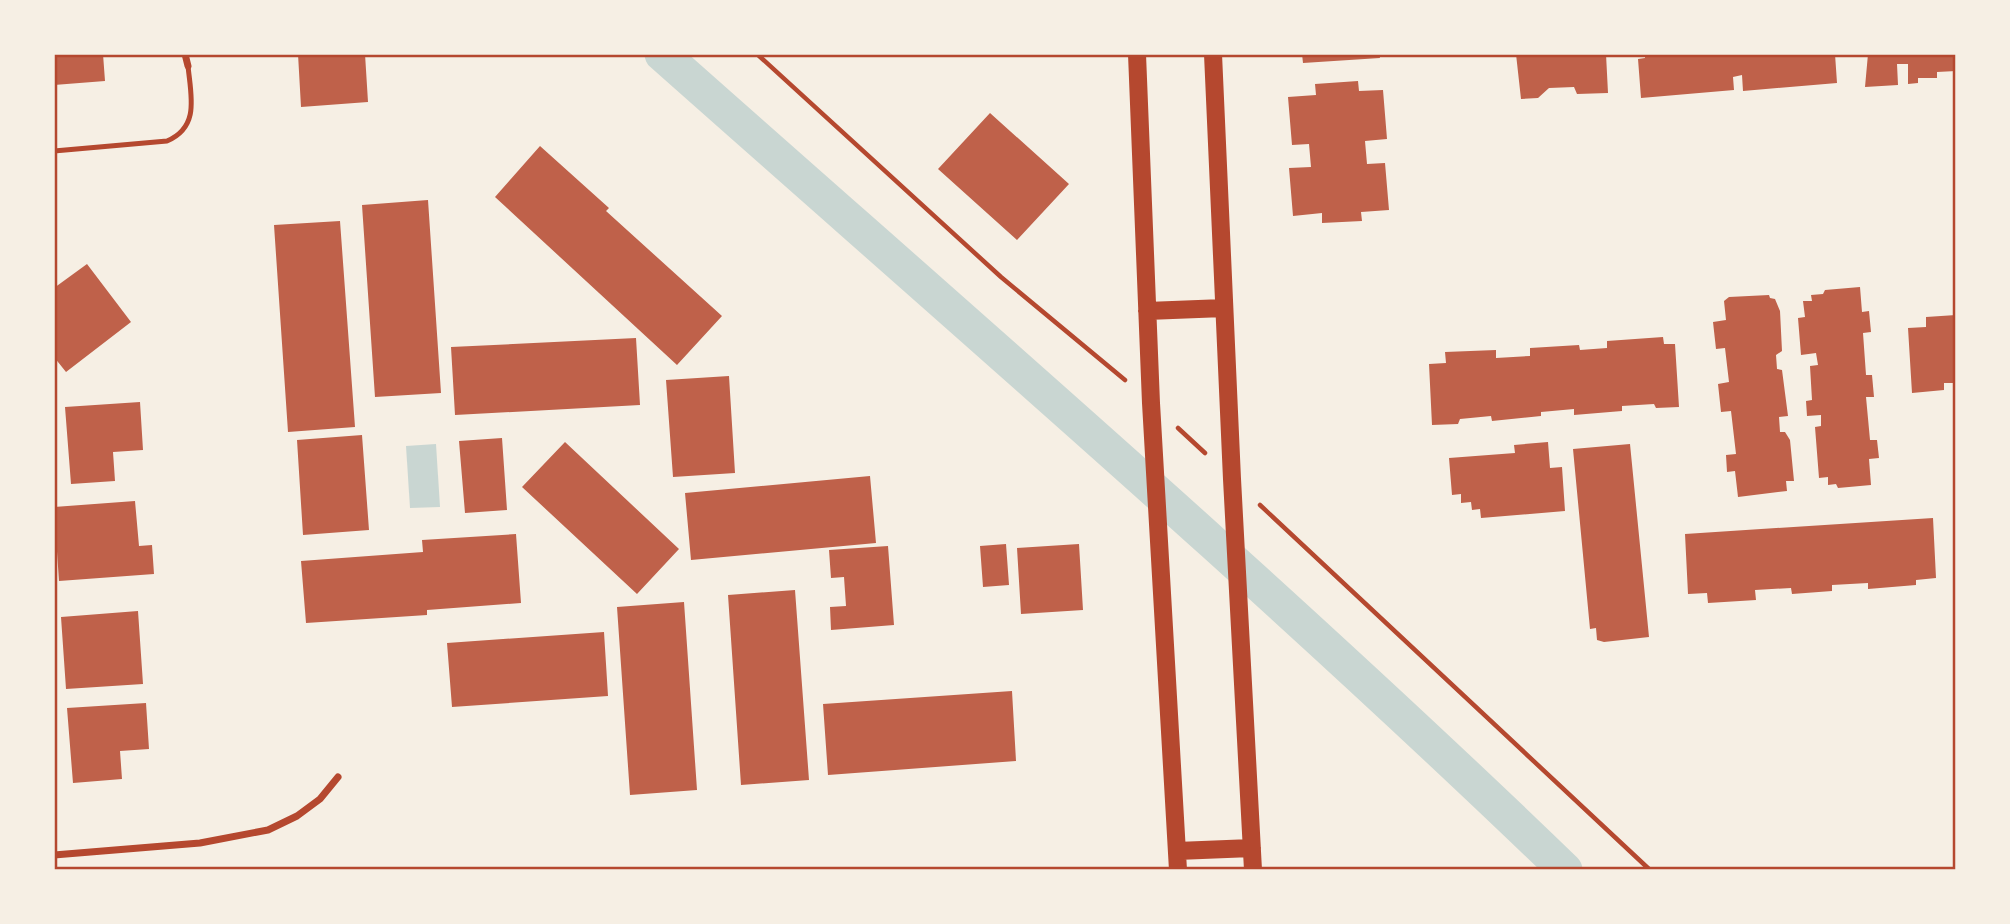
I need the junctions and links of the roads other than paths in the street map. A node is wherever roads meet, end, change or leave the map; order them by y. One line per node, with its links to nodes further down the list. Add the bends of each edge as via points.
1 (184, 54): 4 (street)
2 (1137, 54): 7 (main road)
3 (1213, 54): 6 (main road)
4 (188, 66): 5 (lane, via 189,123 175,137)
5 (54, 151)
6 (1224, 308): 7 (main road); 9 (main road)
7 (1147, 311): 10 (main road)
8 (338, 776): 11 (street, via 320,799 268,830 200,843)
9 (1252, 848): 10 (main road); 13 (main road)
10 (1177, 851): 12 (main road)
11 (54, 855)
12 (1178, 870)
13 (1254, 870)

